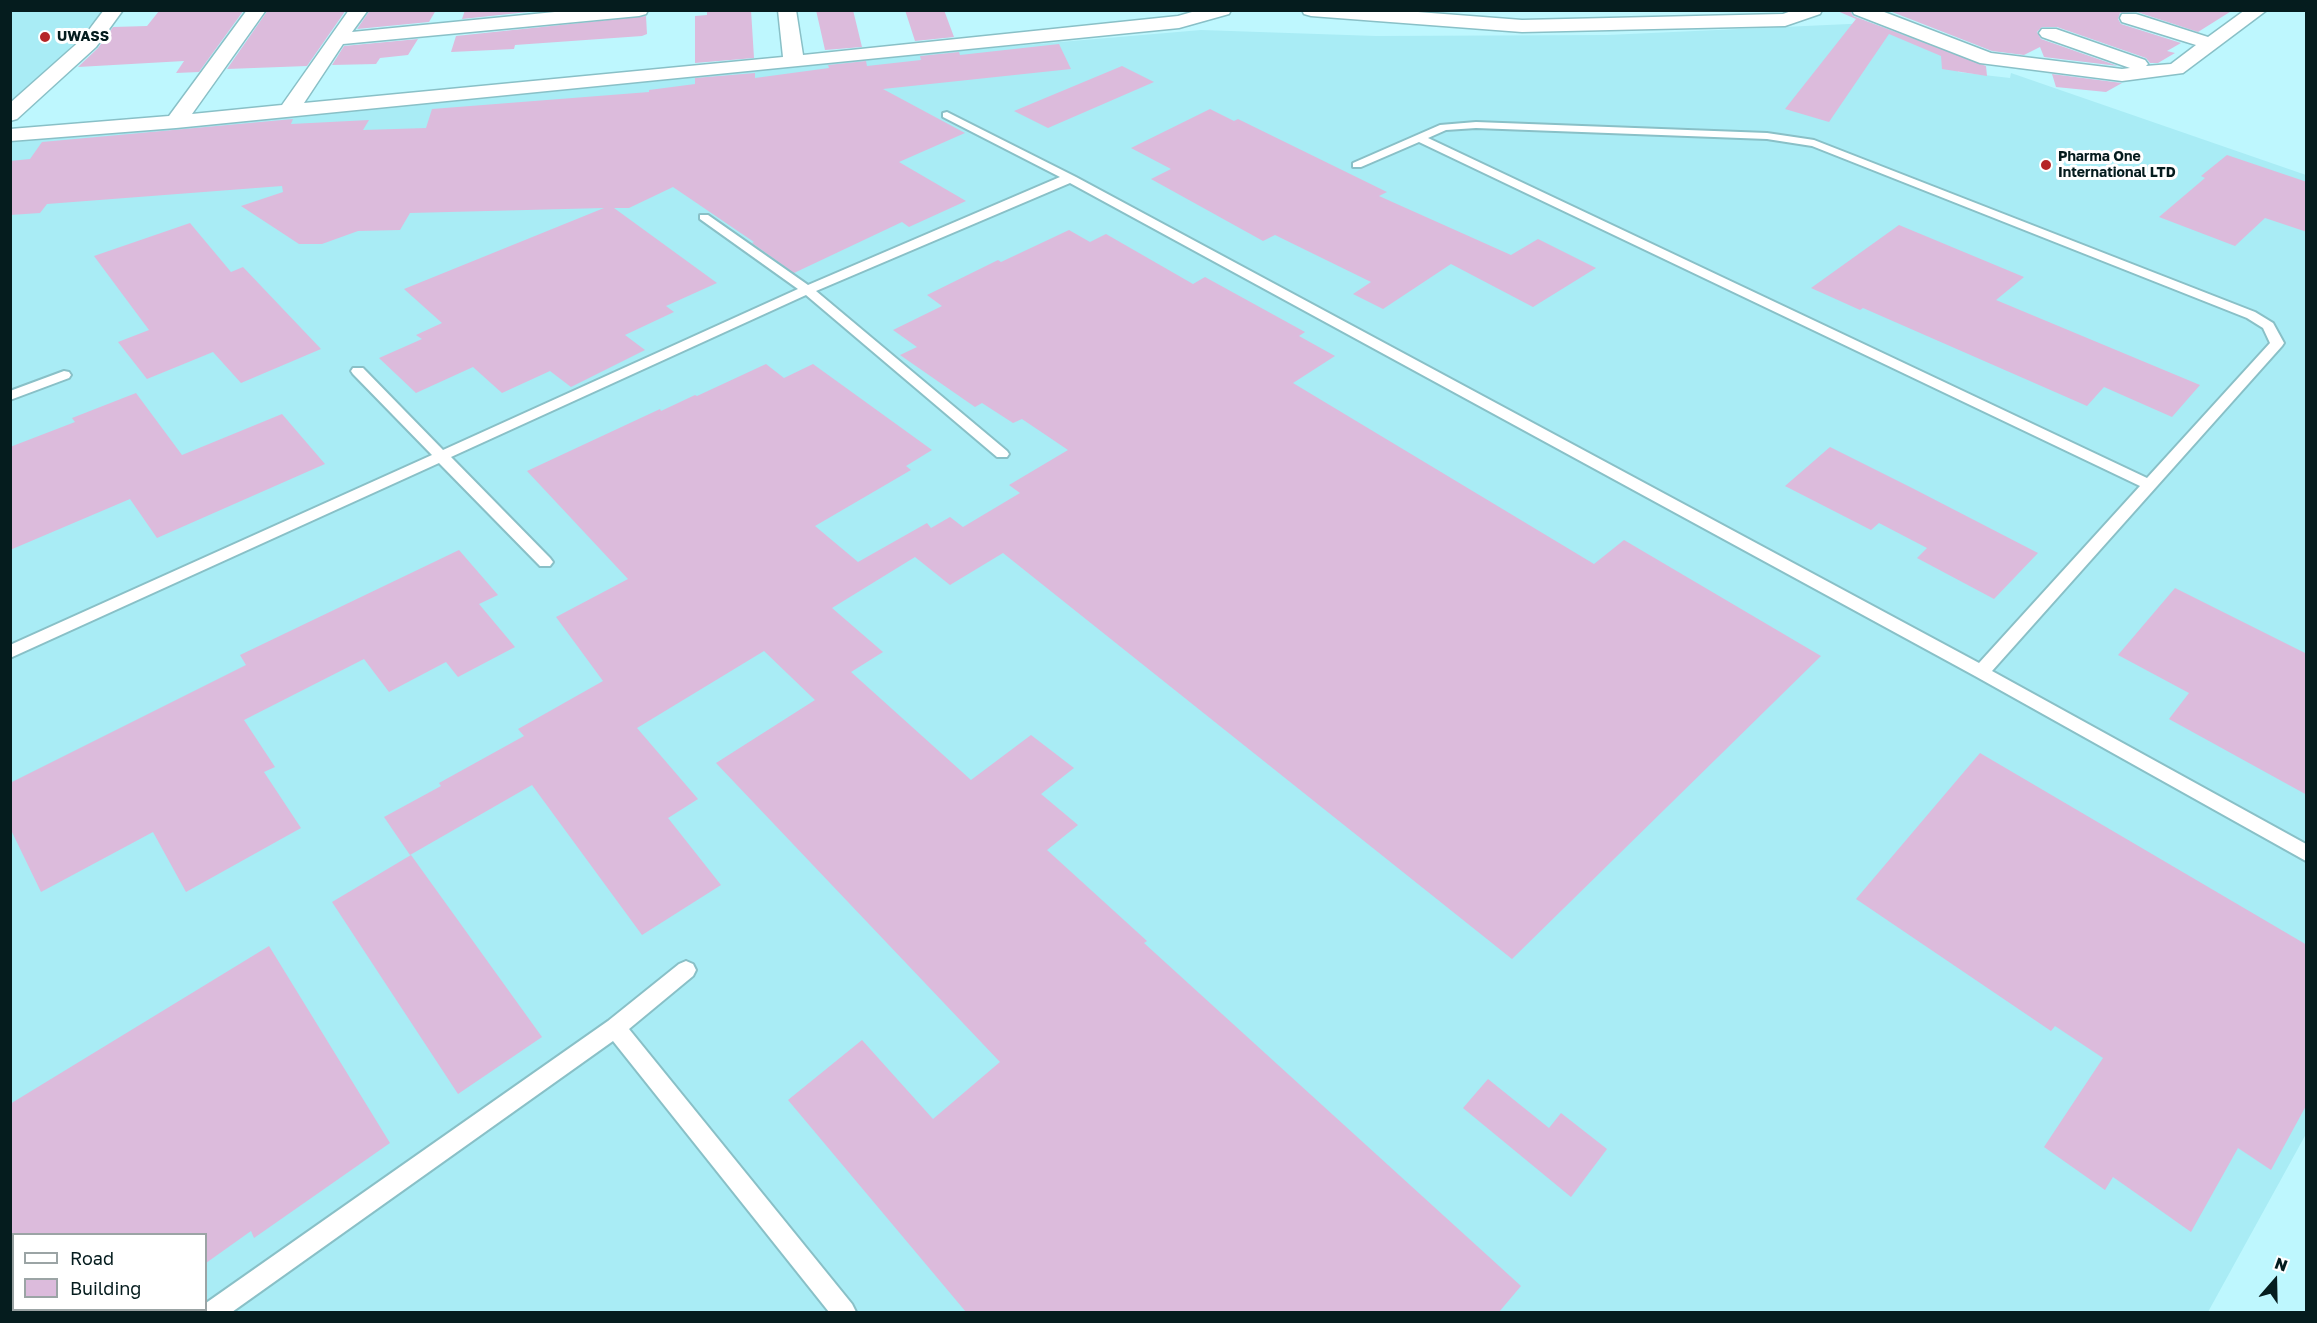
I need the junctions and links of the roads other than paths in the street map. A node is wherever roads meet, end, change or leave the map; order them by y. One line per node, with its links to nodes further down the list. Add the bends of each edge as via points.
1 (114, 10): 20 (street, via 89,43)
2 (257, 10): 22 (street)
3 (359, 10): 15 (street)
4 (639, 10): 15 (street)
5 (788, 10): 17 (street)
6 (1222, 10): 17 (street, via 1179,22)
7 (1311, 10): 8 (street, via 1522,26 1785,20)
8 (1813, 10)
9 (1862, 10): 18 (street, via 1987,59 2122,75)
10 (2258, 10): 13 (street)
11 (2129, 18): 16 (street)
12 (2206, 20): 13 (street)
13 (2235, 28): 16 (street)
14 (2049, 33): 18 (street)
15 (337, 39): 19 (street)
16 (2212, 44): 18 (street, via 2176,69)
17 (794, 62): 19 (street)
18 (2158, 70)
19 (289, 110): 22 (street)
20 (10, 115)
21 (948, 115): 26 (lane)
22 (176, 122): 23 (street)
23 (10, 135)
24 (1420, 138): 25 (lane); 34 (lane); 34 (lane, via 1444,127 1476,125 1767,136 1814,143 2251,315 2268,326 2277,343)
25 (1357, 165)
26 (1072, 179): 28 (lane); 37 (lane)
27 (704, 217): 28 (lane)
28 (807, 290): 32 (lane); 33 (lane)
29 (358, 372): 33 (lane)
30 (64, 375): 31 (lane)
31 (10, 396)
32 (1002, 454)
33 (441, 456): 35 (lane); 36 (lane)
34 (2150, 485): 37 (lane)
35 (545, 562)
36 (10, 652)
37 (1981, 672): 38 (lane)
38 (2307, 852)
39 (686, 970): 40 (lane)
40 (615, 1028): 41 (lane); 42 (lane)
41 (213, 1312)
42 (844, 1312)

